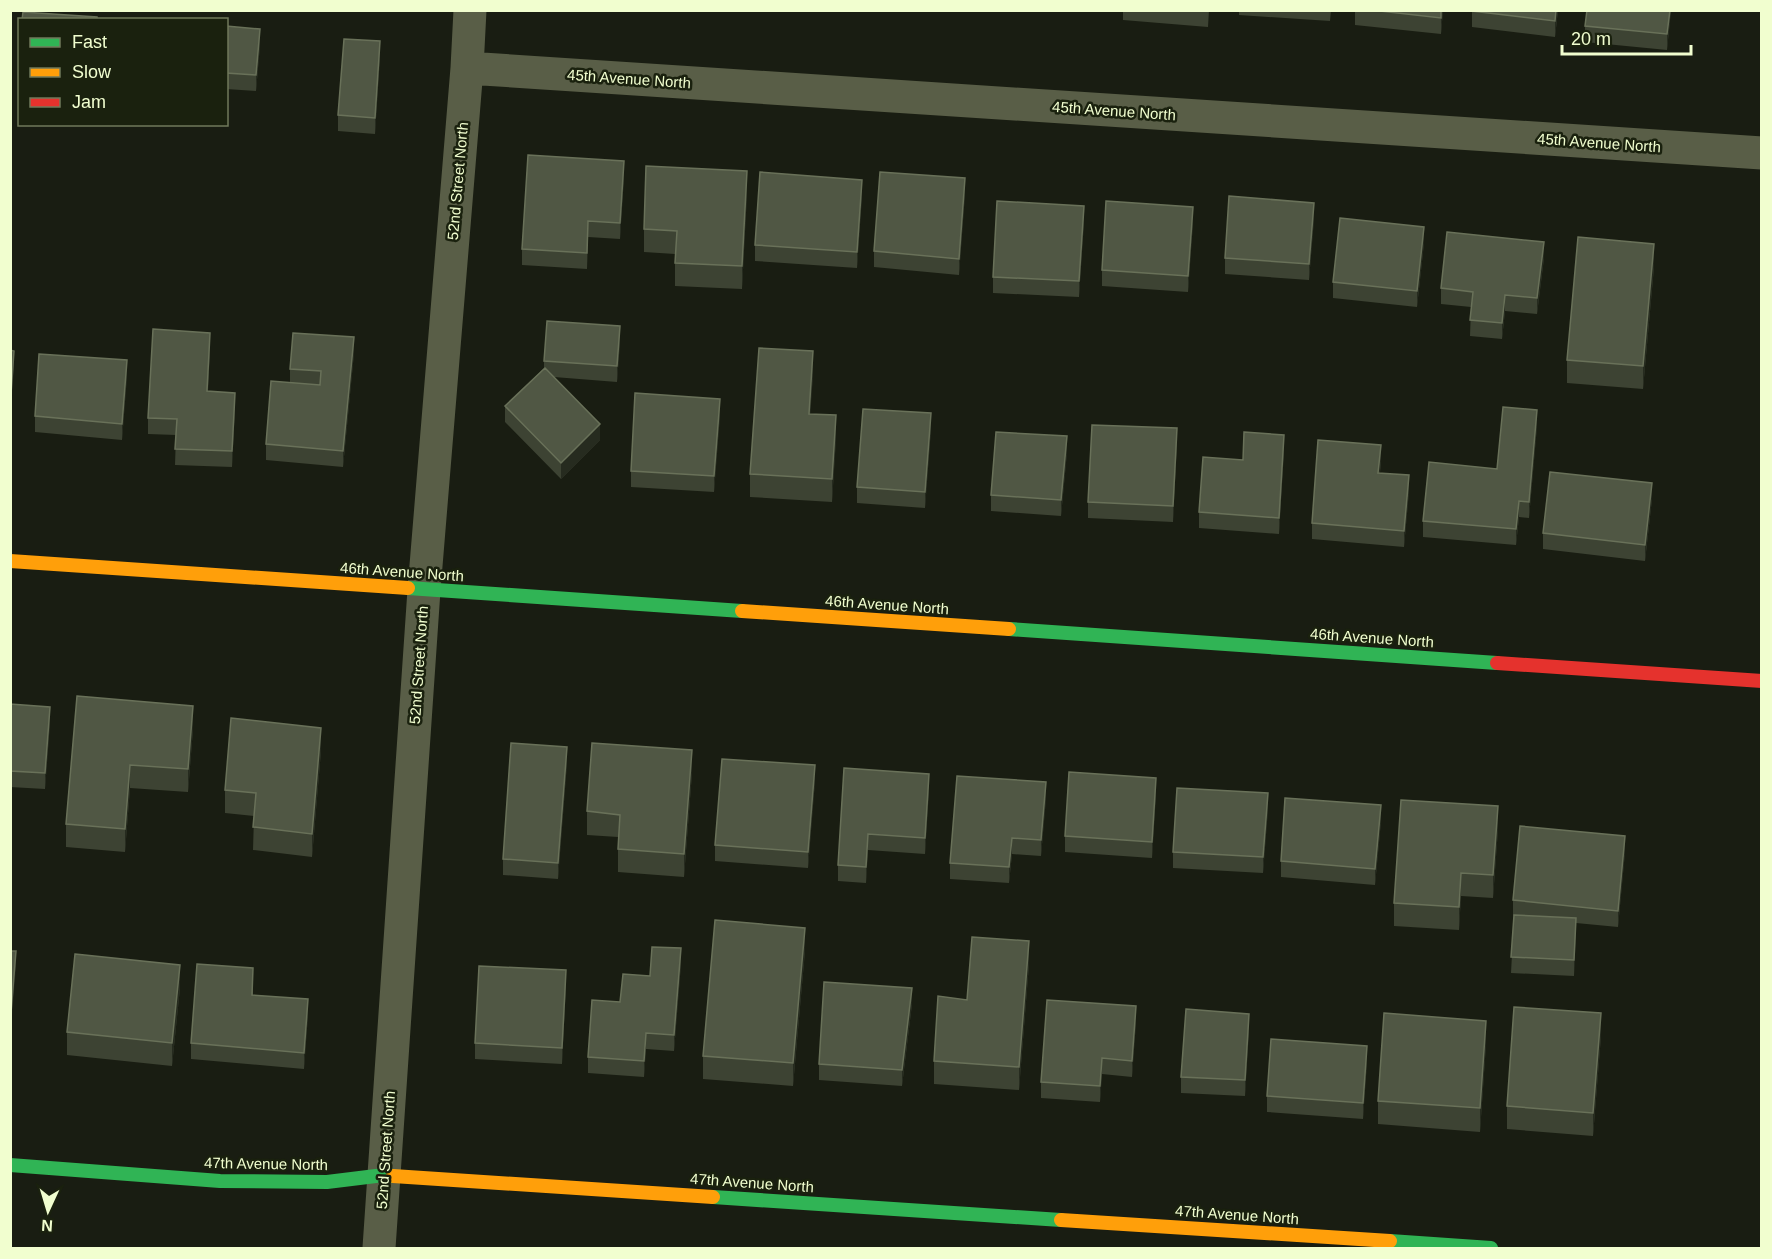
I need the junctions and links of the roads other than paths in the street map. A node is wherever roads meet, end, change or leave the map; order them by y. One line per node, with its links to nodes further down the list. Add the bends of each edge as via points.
1 (470, 10): 2 (street, 52nd Street North)
2 (467, 68): 3 (street, 45th Avenue North); 5 (street, 52nd Street North)
3 (1761, 153)
4 (10, 561): 5 (street, 46th Avenue North)
5 (424, 590): 6 (street, 46th Avenue North); 8 (street, 52nd Street North)
6 (1761, 681)
7 (10, 1165): 8 (street, 47th Avenue North, via 220,1181 327,1182)
8 (384, 1175): 9 (street, 52nd Street North); 10 (street, 47th Avenue North)
9 (379, 1248)
10 (1491, 1248)

